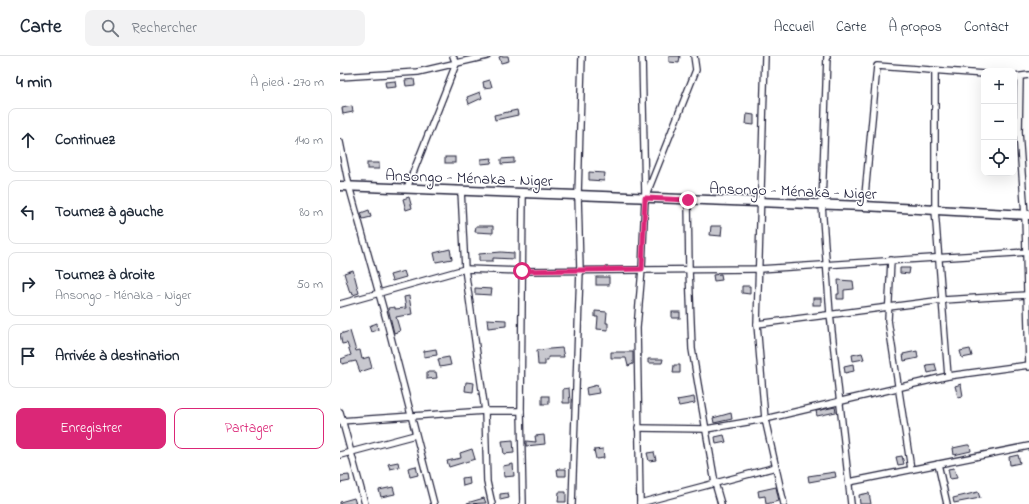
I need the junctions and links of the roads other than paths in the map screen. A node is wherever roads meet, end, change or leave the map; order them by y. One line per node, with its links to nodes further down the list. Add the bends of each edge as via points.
1 (453, 56): 8 (street)
2 (487, 56): 8 (street)
3 (582, 56): 20 (street)
4 (642, 56): 21 (street)
5 (694, 56): 21 (street, via 696,70)
6 (765, 56): 23 (street)
7 (827, 56): 24 (street)
8 (456, 64): 12 (street, via 418,72); 17 (street)
9 (935, 70): 10 (street); 25 (street, via 877,66); 26 (street)
10 (981, 74)
11 (1029, 75): 13 (street)
12 (340, 77)
13 (1017, 77): 27 (street)
14 (340, 142): 16 (street)
15 (340, 186): 16 (main road, Ansongo - Ménaka - Niger)
16 (349, 186): 17 (main road, Ansongo - Ménaka - Niger); 38 (street)
17 (407, 188): 18 (main road, Ansongo - Ménaka - Niger)
18 (461, 190): 19 (main road, Ansongo - Ménaka - Niger); 32 (street)
19 (523, 193): 20 (main road, Ansongo - Ménaka - Niger); 37 (street)
20 (578, 195): 21 (main road, Ansongo - Ménaka - Niger); 36 (street)
21 (645, 198): 22 (main road, Ansongo - Ménaka - Niger); 33 (street)
22 (688, 200): 23 (main road, Ansongo - Ménaka - Niger); 34 (street)
23 (761, 203): 24 (main road, Ansongo - Ménaka - Niger); 35 (street)
24 (822, 205): 25 (main road, Ansongo - Ménaka - Niger); 31 (street)
25 (864, 206): 26 (main road, Ansongo - Ménaka - Niger)
26 (935, 210): 27 (main road, Ansongo - Ménaka - Niger); 29 (street)
27 (1027, 215): 28 (street)
28 (1028, 252): 29 (street); 39 (street)
29 (940, 256): 30 (street); 40 (street)
30 (890, 260): 31 (street); 42 (street)
31 (826, 264): 35 (street); 43 (street)
32 (465, 269): 37 (street); 38 (street); 49 (street)
33 (642, 269): 34 (street); 36 (street); 55 (street, via 637,328)
34 (689, 269): 35 (street); 56 (street, via 692,349)
35 (759, 269): 44 (street)
36 (580, 270): 37 (street); 71 (street)
37 (522, 271): 50 (street)
38 (379, 294): 41 (street); 52 (street)
39 (1027, 296): 40 (street); 45 (street)
40 (943, 300): 42 (street); 46 (street)
41 (340, 304)
42 (888, 307): 43 (street); 47 (street)
43 (830, 314): 44 (street); 48 (street)
44 (757, 324): 53 (street)
45 (1029, 366): 46 (street)
46 (948, 376): 47 (street)
47 (898, 388): 48 (street); 63 (street)
48 (840, 401): 53 (street); 64 (street)
49 (485, 411): 50 (street); 52 (street); 69 (street, via 487,482)
50 (521, 411): 70 (street)
51 (340, 412): 54 (street)
52 (410, 417): 54 (street); 57 (street)
53 (765, 419): 56 (street); 62 (street)
54 (341, 421): 59 (street)
55 (638, 428): 56 (street); 66 (street)
56 (706, 429): 65 (street)
57 (415, 435): 59 (street); 68 (street)
58 (1029, 446): 61 (street)
59 (351, 452): 60 (street); 67 (street)
60 (340, 455)
61 (938, 464): 63 (street); 75 (street)
62 (776, 467): 65 (street); 73 (street)
63 (911, 469): 64 (street)
64 (849, 482): 74 (street)
65 (715, 483): 66 (street); 72 (street)
66 (640, 503)
67 (365, 504)
68 (434, 504)
69 (492, 504)
70 (522, 504)
71 (572, 504)
72 (720, 504)
73 (784, 504)
74 (851, 504)
75 (947, 504)

